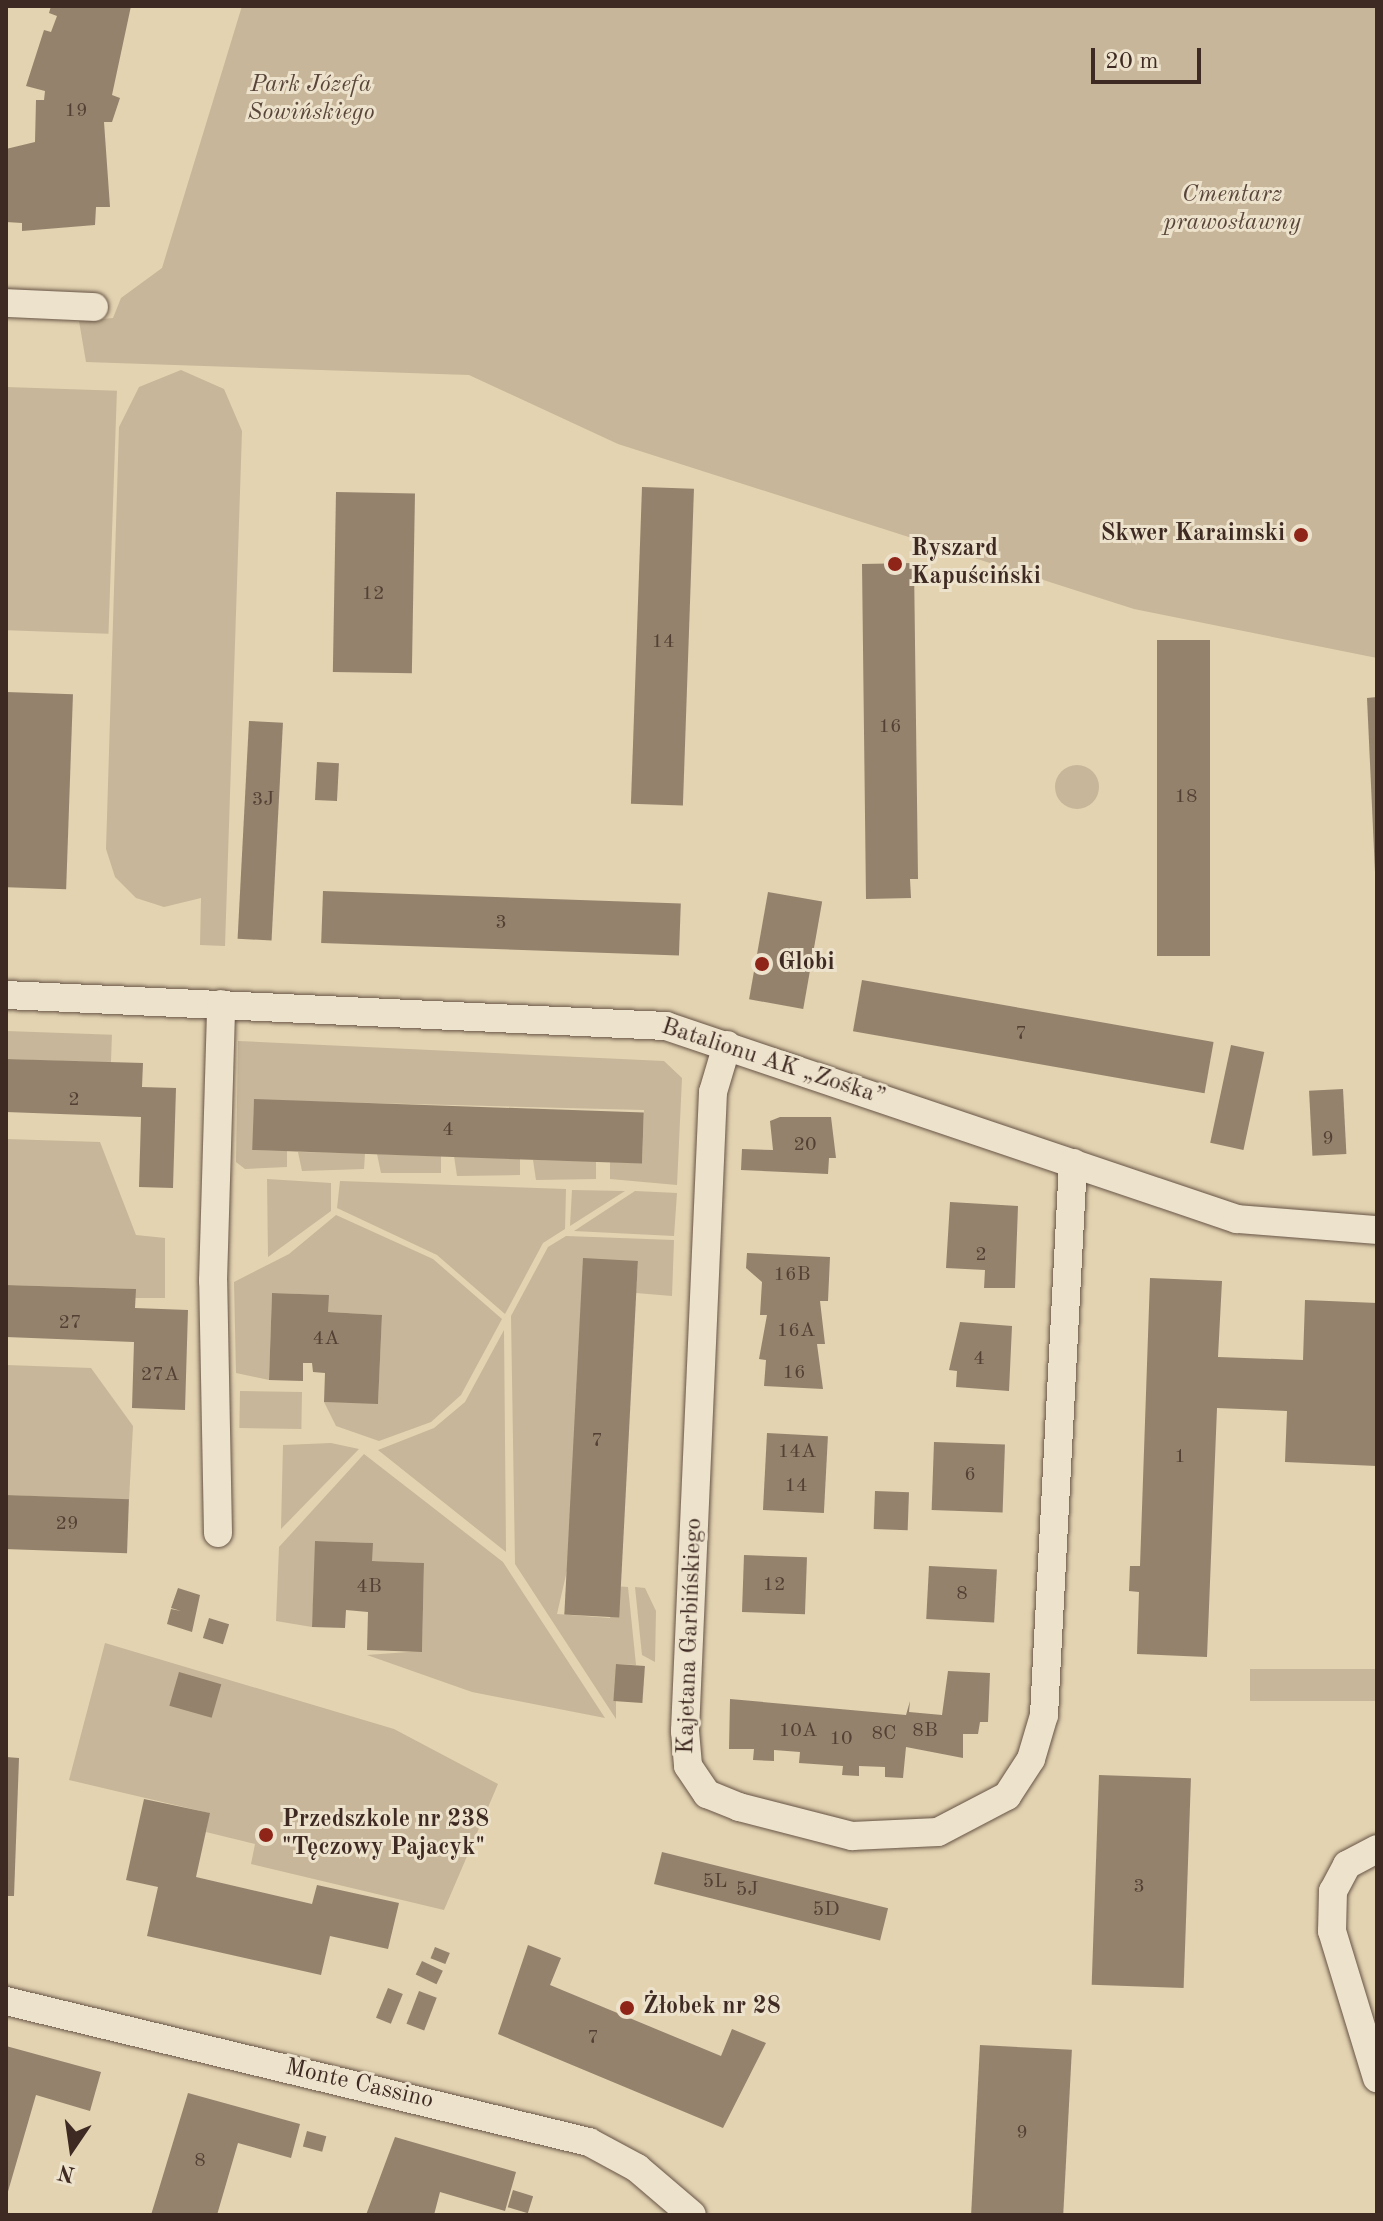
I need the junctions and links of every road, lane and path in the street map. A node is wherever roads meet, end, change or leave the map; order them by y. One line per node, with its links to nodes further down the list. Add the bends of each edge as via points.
1 (6, 303): 2 (street)
2 (94, 307)
3 (6, 995): 4 (street, Batalionu AK „Zośka”)
4 (221, 1004): 5 (street, Batalionu AK „Zośka”, via 623,1020); 8 (street, via 213,1281)
5 (727, 1045): 6 (street, Batalionu AK „Zośka”); 6 (street, Kajetana Garbińskiego, via 713,1092 685,1731 688,1766 707,1794 739,1807 852,1836 938,1832 1007,1796 1031,1759 1044,1715)
6 (1073, 1163): 7 (street, Batalionu AK „Zośka”, via 1237,1219)
7 (1377, 1230)
8 (218, 1533)
9 (1377, 1849): 11 (street, via 1347,1865 1333,1891 1332,1931)
10 (6, 2001): 12 (street, Monte Cassino, via 589,2142 637,2168)
11 (1377, 2078)
12 (692, 2215)

